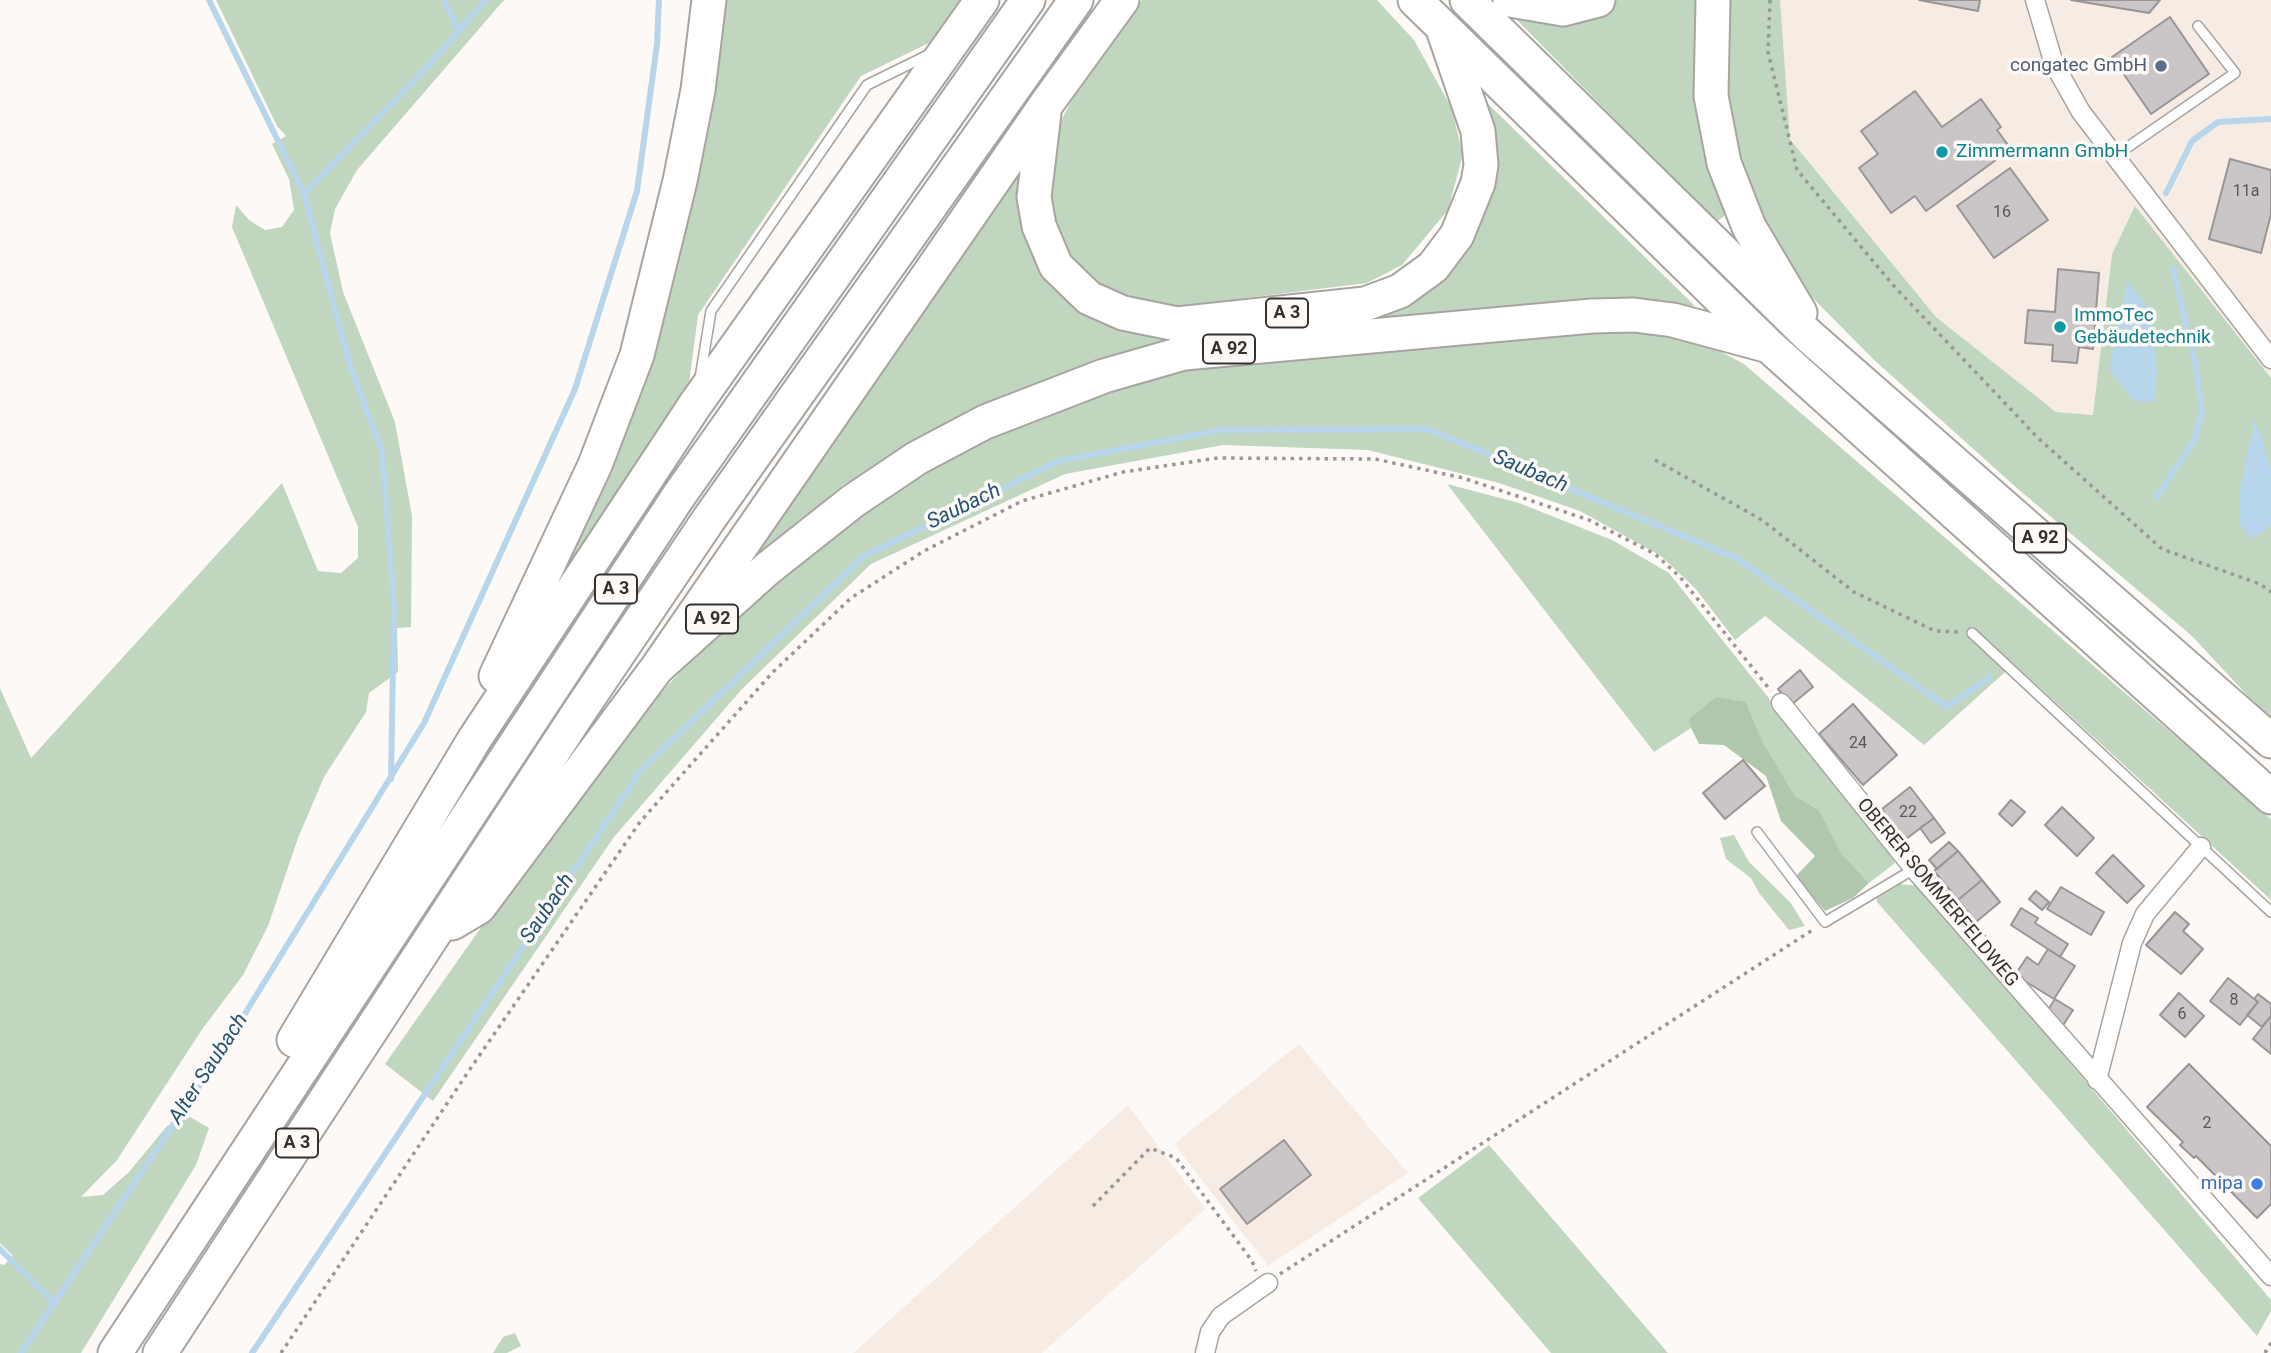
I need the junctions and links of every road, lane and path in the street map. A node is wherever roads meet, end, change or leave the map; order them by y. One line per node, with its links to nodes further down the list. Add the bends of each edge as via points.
1 (709, 0): 27 (highway, A 3, via 680,181 636,355 595,465 481,706)
2 (982, 0): 15 (highway, A 3)
3 (1028, 0): 37 (highway, A 3, via 678,497)
4 (1076, 0): 35 (highway, A 3, via 709,519)
5 (1122, 0): 16 (highway, A 3)
6 (1415, 0): 14 (highway, A 92)
7 (1467, 0): 18 (highway, A 92)
8 (1510, 0): 9 (highway, via 1563,9)
9 (1598, 0)
10 (1713, 0): 18 (highway, via 1711,96 1724,163 1749,227 1797,302)
11 (1770, 0): 23 (path, via 1768,52 1797,170 1875,265 2038,438 2162,549)
12 (2035, 0): 17 (street, via 2054,64 2081,112)
13 (2198, 26): 17 (lane, via 2235,73)
14 (1444, 29): 16 (highway, A 3, via 1478,131 1478,183 1457,235 1433,267 1400,291 1365,304 1177,324 1123,313 1089,298 1056,266 1039,226 1034,197); 19 (highway, A 92)
15 (950, 44): 21 (highway, A 3); 21 (lane, via 867,85 711,311)
16 (1045, 106): 25 (highway, A 3)
17 (2115, 156): 20 (street)
18 (1808, 335): 28 (highway, A 92)
19 (1769, 346): 25 (highway, A 92, via 1673,320 1592,316 1184,353 1104,376 985,422 917,458 853,501 767,569); 29 (highway, A 92)
20 (2271, 359)
21 (695, 405): 27 (highway, A 3)
22 (1655, 460): 24 (path, via 1762,520 1854,592 1935,631)
23 (2271, 592)
24 (1972, 633): 31 (lane)
25 (657, 668): 35 (highway, A 3, via 479,907)
26 (1781, 703): 32 (street, OBERER SOMMERFELDWEG); 45 (path, via 1680,577 1655,554 1589,520 1463,478 1375,459 1219,458 1122,472 1022,501 924,551 851,598 772,673 640,822)
27 (474, 740): 37 (highway, A 3, via 242,1126)
28 (2271, 741)
29 (2271, 797)
30 (1757, 832): 34 (lane)
31 (2200, 847): 33 (lane); 36 (street, via 2146,914 2132,943)
32 (1914, 869): 34 (lane); 36 (street, OBERER SOMMERFELDWEG)
33 (2271, 912)
34 (1825, 922): 40 (path)
35 (435, 933): 44 (highway, A 3)
36 (2097, 1080): 39 (street, OBERER SOMMERFELDWEG)
37 (221, 1190): 43 (highway, A 3)
38 (1093, 1206): 41 (path, via 1150,1148 1176,1158 1252,1261 1258,1278)
39 (2271, 1276)
40 (1268, 1283): 41 (street)
41 (1250, 1296): 46 (street, via 1221,1316 1210,1332)
42 (2271, 1343): 47 (path)
43 (115, 1353)
44 (160, 1353)
45 (281, 1353)
46 (1205, 1353)
47 (2265, 1353)

